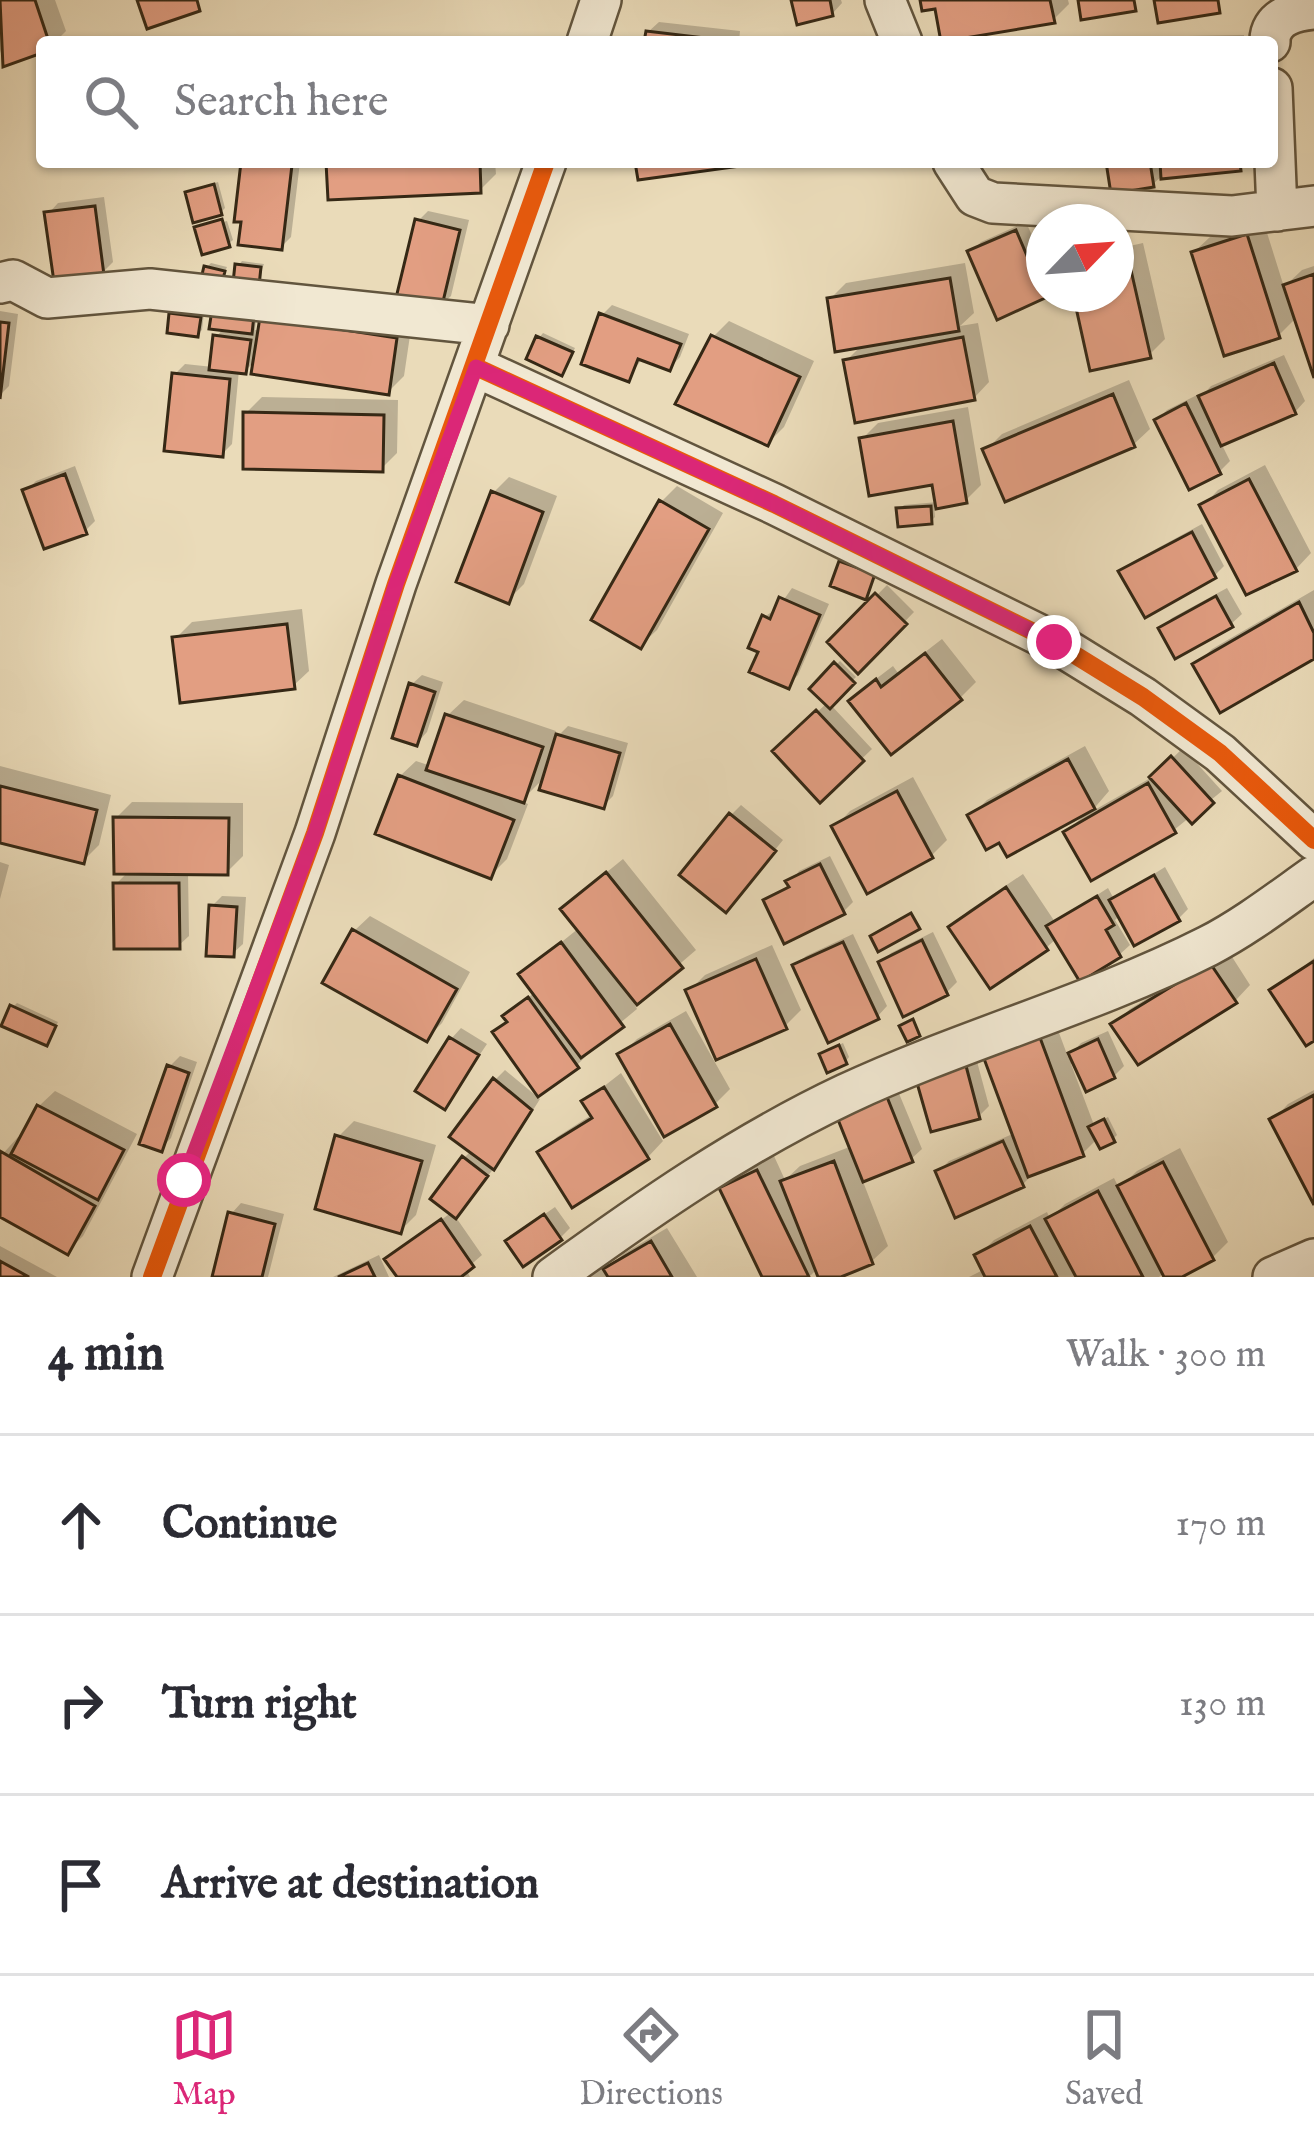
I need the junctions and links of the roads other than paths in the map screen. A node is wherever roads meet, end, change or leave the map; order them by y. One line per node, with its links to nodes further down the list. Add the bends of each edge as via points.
1 (601, 0): 4 (street)
2 (885, 0): 5 (street)
3 (1314, 8): 6 (street, via 1277,21)
4 (589, 36)
5 (900, 36)
6 (1270, 36)
7 (1278, 118): 10 (street)
8 (544, 168): 12 (street)
9 (957, 168): 10 (street, via 975,196 993,203 1232,216)
10 (1296, 208)
11 (4, 272): 12 (street, via 47,298 150,289)
12 (489, 325): 13 (street)
13 (476, 367): 14 (street, via 1054,642 1220,753); 17 (street)
14 (1314, 840)
15 (1314, 876): 18 (street, via 1210,945 849,1093 752,1142)
16 (1314, 1259): 19 (street)
17 (152, 1277)
18 (553, 1277)
19 (1273, 1277)

